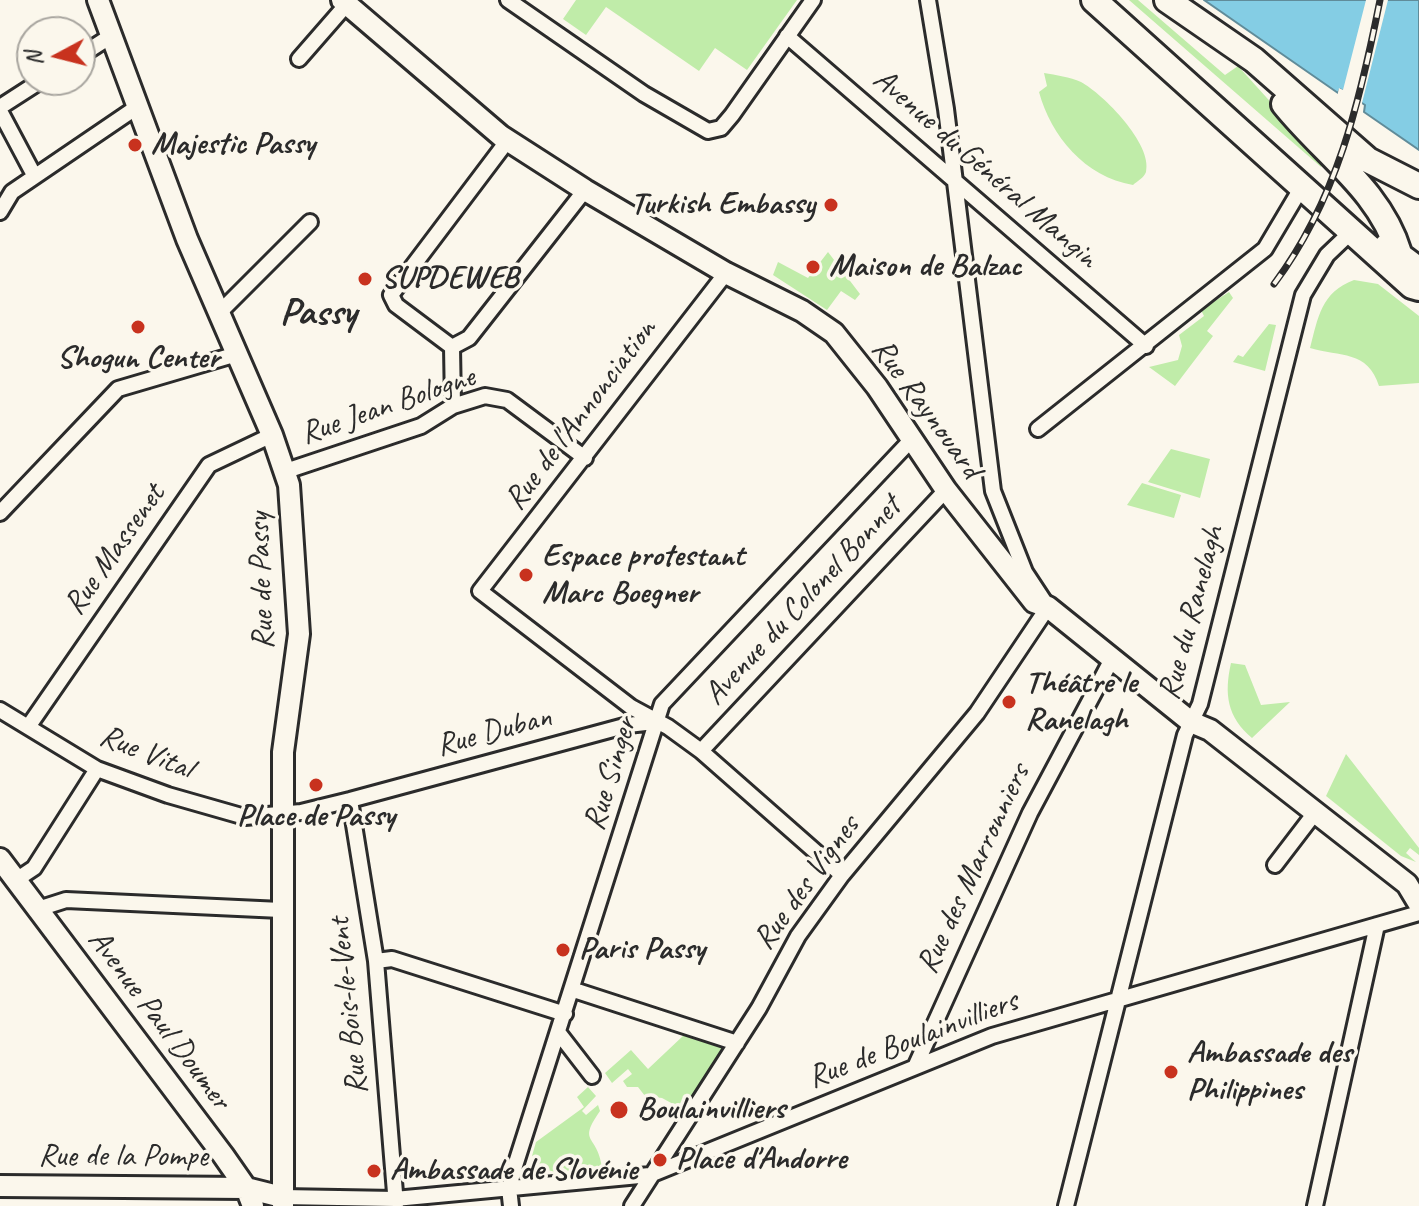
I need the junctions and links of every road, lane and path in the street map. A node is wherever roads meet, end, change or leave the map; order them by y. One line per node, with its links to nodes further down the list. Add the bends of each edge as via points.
1 (98, 0): 8 (street, Rue de Passy)
2 (508, 0): 9 (street, via 708,131 721,128)
3 (813, 0): 9 (street)
4 (928, 0): 18 (street)
5 (1094, 0): 19 (main road)
6 (1167, 0): 10 (main road)
7 (345, 2): 12 (street); 16 (street, Rue Raynouard)
8 (111, 36): 11 (street); 14 (street, Rue de Passy)
9 (787, 36): 18 (street, Avenue du Général Mangin)
10 (1225, 41): 20 (main road, via 1262,66 1368,160); 25 (main road, via 1315,142 1368,192 1391,227)
11 (96, 46)
12 (299, 59)
13 (19, 96): 15 (street)
14 (137, 107): 17 (street); 29 (street, Rue de Passy)
15 (0, 109): 17 (street)
16 (508, 140): 21 (street, Rue Raynouard); 31 (street, via 391,295 396,305)
17 (34, 175): 22 (street, via 12,192)
18 (954, 179): 30 (street, Avenue du Général Mangin); 41 (street, via 993,491)
19 (1303, 185): 24 (main road); 30 (street, via 1265,249)
20 (1419, 186)
21 (585, 190): 27 (street, Rue Raynouard); 31 (street, via 469,338)
22 (0, 212)
23 (310, 222): 29 (street)
24 (1349, 234): 25 (main road, via 1365,232); 28 (main road); 46 (street, Rue du Ranelagh, via 1327,255 1303,295 1200,704)
25 (1399, 253): 26 (main road)
26 (1419, 270)
27 (726, 273): 36 (street, Rue Raynouard, via 834,333); 37 (street, Rue de l'Annonciation)
28 (1419, 288)
29 (220, 312): 32 (street, Rue de Passy)
30 (1146, 346): 34 (street)
31 (452, 347): 33 (street)
32 (237, 354): 35 (street, Rue de Passy); 40 (street, via 118,389)
33 (453, 406): 37 (street, Rue Jean Bologne, via 485,396 507,400); 38 (street, Rue Jean Bologne, via 421,426)
34 (1038, 429)
35 (272, 435): 38 (street, Rue de Passy); 47 (street, Rue Massenet, via 209,465)
36 (912, 439): 39 (street, Rue Raynouard); 45 (street, Rue Singer, via 662,704)
37 (585, 458): 45 (street, Rue de l'Annonciation, via 480,591)
38 (286, 471): 52 (street, Rue de Passy, via 299,634 283,752)
39 (946, 490): 41 (street, Rue Raynouard); 48 (street, Avenue du Colonel Bonnet)
40 (0, 513)
41 (1025, 580): 42 (street, Rue Raynouard, via 1034,602)
42 (1048, 607): 43 (street, Rue Raynouard); 55 (street, Rue des Vignes, via 977,713)
43 (1112, 659): 46 (street, Rue Raynouard); 67 (street, Rue des Marronniers, via 1030,813)
44 (0, 710): 47 (street, Rue Vital)
45 (654, 722): 48 (street); 50 (street, Rue Duban); 62 (street, Rue Singer)
46 (1191, 722): 51 (street, Rue Raynouard, via 1210,730); 63 (street, Rue du Ranelagh)
47 (28, 727): 49 (street, Rue Vital)
48 (701, 751): 55 (street)
49 (97, 769): 52 (street, Rue Vital, via 245,817); 54 (street, via 34,868)
50 (350, 800): 52 (street); 61 (street, Rue Bois-le-Vent)
51 (1314, 814): 53 (street); 56 (street, Rue Raynouard, via 1407,884)
52 (282, 815): 58 (street, Rue de Passy)
53 (1275, 865)
54 (5, 869): 57 (street, Avenue Paul Doumer)
55 (842, 875): 66 (street, Rue des Vignes, via 798,936)
56 (1419, 904)
57 (38, 909): 58 (street, via 66,900); 72 (street, Avenue Paul Doumer)
58 (281, 910): 74 (street, Rue de Passy)
59 (1419, 913): 60 (street, Rue de Boulainvilliers)
60 (1377, 925): 63 (street, Rue de Boulainvilliers); 78 (street)
61 (376, 961): 64 (street, via 392,959); 73 (street, Rue Bois-le-Vent)
62 (574, 990): 64 (street, Rue Singer); 66 (street)
63 (1119, 998): 67 (street, Rue de Boulainvilliers); 77 (street, Rue du Ranelagh)
64 (565, 1014): 65 (street, Rue Singer)
65 (558, 1032): 68 (street); 71 (street, Rue Singer)
66 (737, 1043): 69 (street, Rue des Vignes)
67 (916, 1065): 69 (street, Rue de Boulainvilliers)
68 (592, 1076)
69 (650, 1175): 71 (street, Rue de Boulainvilliers); 76 (street, Rue des Vignes)
70 (0, 1186): 72 (street, Rue de la Pompe)
71 (509, 1188): 73 (street, Rue de Boulainvilliers); 75 (street, Rue Singer)
72 (249, 1197): 74 (street)
73 (396, 1202): 74 (street, Rue de Boulainvilliers)
74 (279, 1203)
75 (511, 1206)
76 (632, 1206)
77 (1066, 1206)
78 (1315, 1206)

